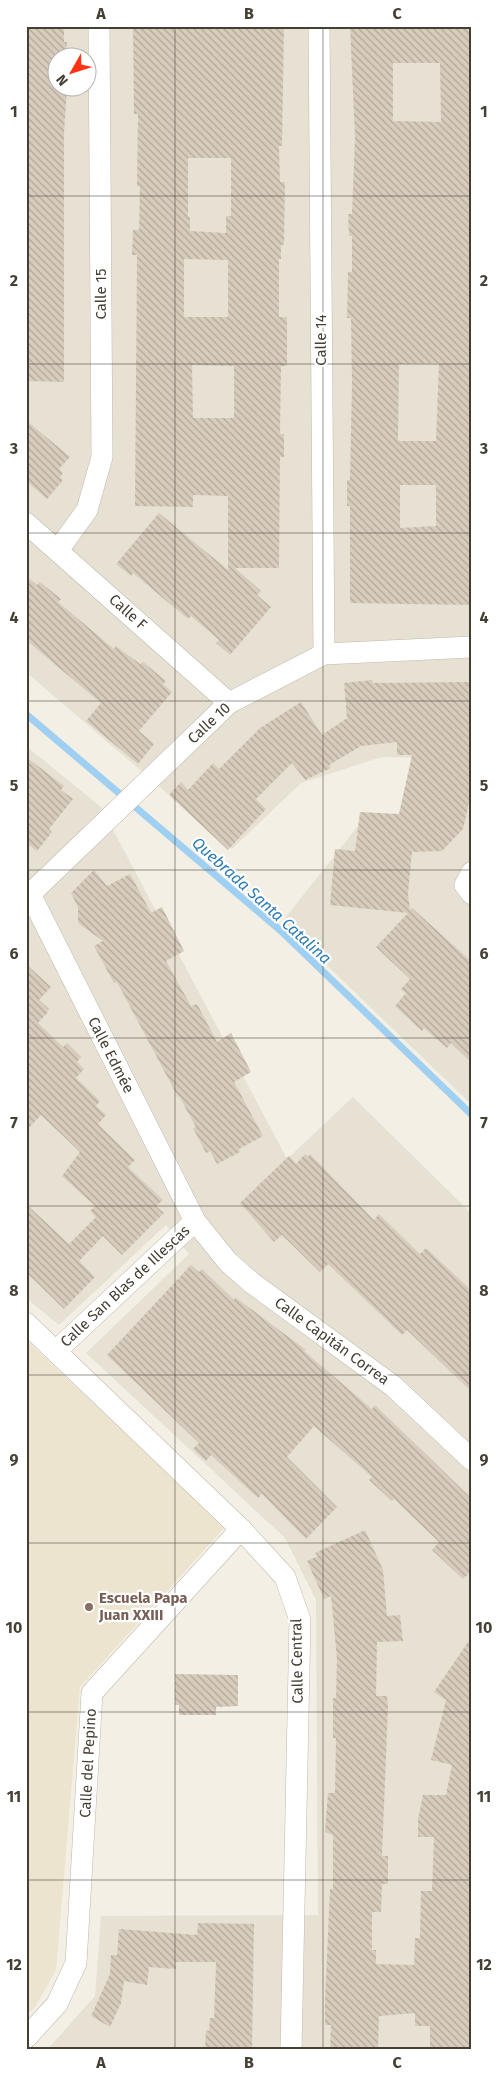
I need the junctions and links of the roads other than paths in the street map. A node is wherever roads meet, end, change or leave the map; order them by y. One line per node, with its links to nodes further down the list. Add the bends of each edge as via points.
1 (99, 26): 4 (street, Calle 15, via 102,457 87,510)
2 (319, 26): 6 (street, Calle 14)
3 (26, 523): 4 (street, Calle F)
4 (58, 550): 7 (street, Calle F)
5 (472, 647): 6 (street, Calle 10)
6 (324, 654): 7 (street, Calle 10)
7 (229, 703): 9 (street, Calle 10)
8 (472, 872): 10 (street, via 465,885)
9 (28, 894): 11 (street, Calle Edmée)
10 (472, 894)
11 (195, 1221): 13 (street, Calle San Blas de Illescas); 14 (street, Calle Capitán Correa, via 240,1273 393,1386)
12 (26, 1323): 13 (street, Calle Central)
13 (56, 1351): 15 (street, Calle Central)
14 (472, 1460)
15 (241, 1529): 16 (street, Calle del Pepino, via 92,1693 76,1963 57,2004); 17 (street, Calle Central, via 285,1577 300,1620)
16 (26, 2038)
17 (291, 2050)

